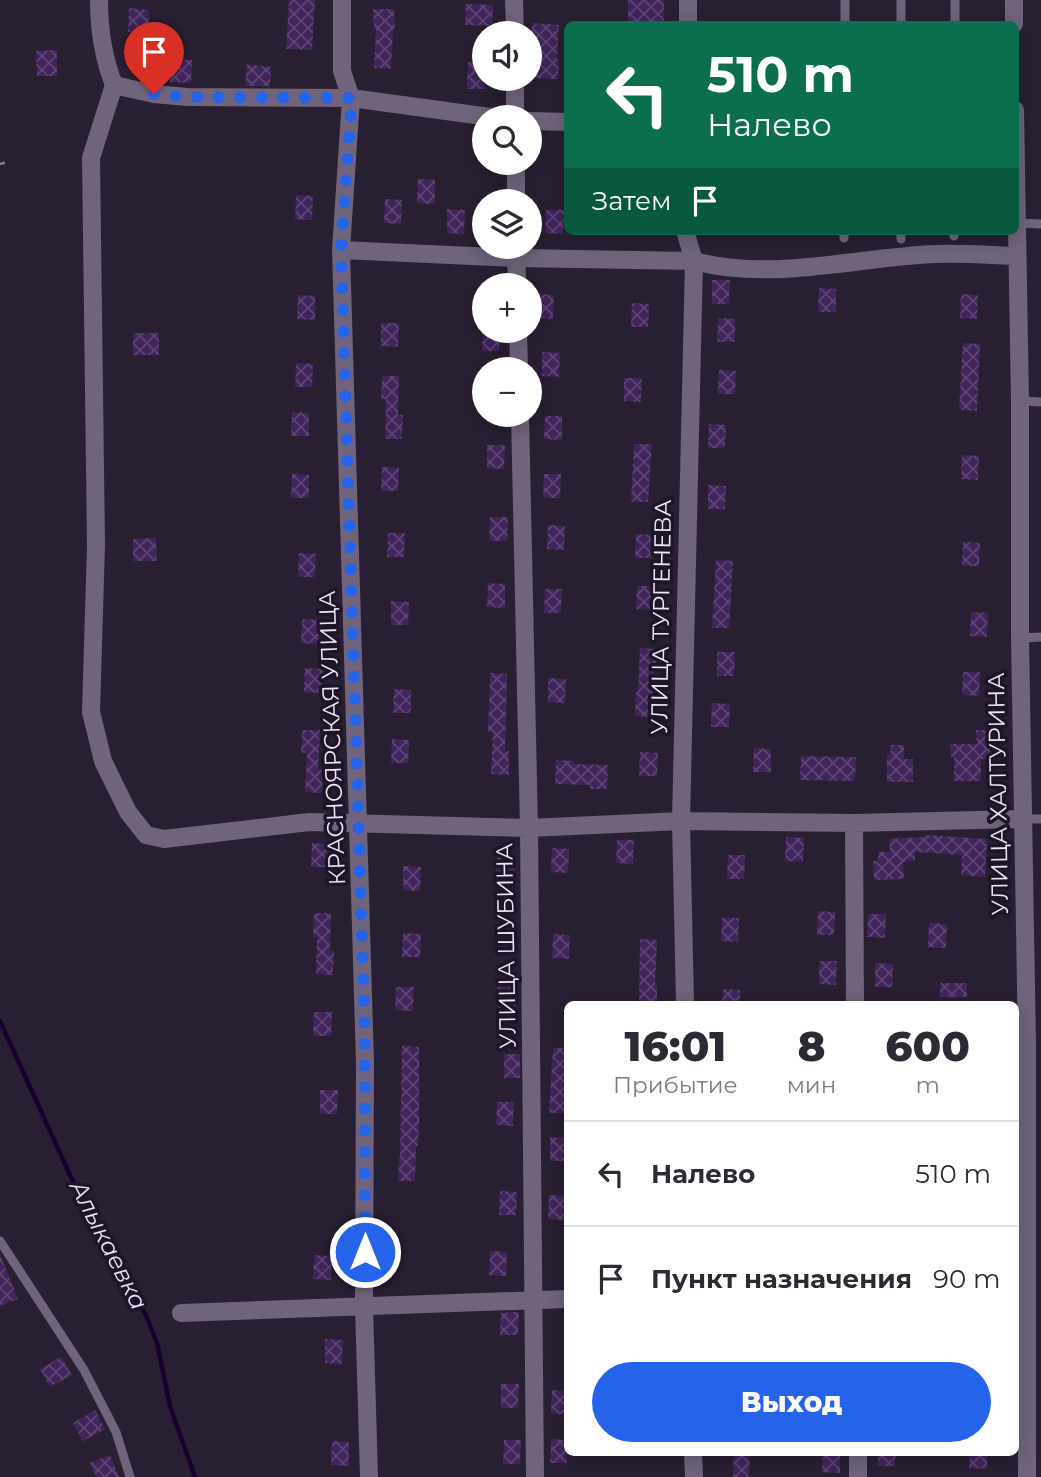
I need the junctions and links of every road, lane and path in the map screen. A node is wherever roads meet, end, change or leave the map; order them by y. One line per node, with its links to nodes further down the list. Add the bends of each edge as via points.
1 (99, 0): 15 (street, via 105,62)
2 (342, 0): 16 (street, КРАСНОЯРСКАЯ УЛИЦА, via 342,71)
3 (514, 0): 9 (street)
4 (688, 0): 10 (street)
5 (845, 0): 11 (lane)
6 (901, 0): 12 (lane)
7 (956, 0): 13 (lane)
8 (1014, 0): 14 (street)
9 (515, 21)
10 (688, 21)
11 (845, 21)
12 (901, 21)
13 (955, 21)
14 (1014, 21)
15 (114, 85): 16 (street, via 187,97); 40 (street, via 91,158 96,545 91,712 103,761 128,812 146,835 164,839 309,822)
16 (352, 98): 17 (street); 26 (street, КРАСНОЯРСКАЯ УЛИЦА)
17 (472, 115)
18 (542, 121): 19 (street)
19 (564, 122)
20 (8, 162): 21 (path)
21 (0, 164)
22 (1019, 223): 23 (lane)
23 (1041, 224)
24 (686, 235): 30 (street, УЛИЦА ТУРГЕНЕВА)
25 (1016, 235): 29 (street, УЛИЦА ХАЛТУРИНА)
26 (341, 250): 27 (street); 40 (street, КРАСНОЯРСКАЯ УЛИЦА)
27 (472, 252)
28 (542, 254): 30 (street)
29 (1017, 256): 30 (street, via 936,254 770,269 718,268); 31 (street, УЛИЦА ХАЛТУРИНА)
30 (694, 261): 38 (street, УЛИЦА ТУРГЕНЕВА)
31 (1020, 401): 32 (lane); 35 (street, УЛИЦА ХАЛТУРИНА)
32 (1041, 402)
33 (520, 427): 41 (street, УЛИЦА ШУБИНА)
34 (1041, 637): 35 (lane)
35 (1020, 638): 37 (street, УЛИЦА ХАЛТУРИНА)
36 (1041, 818): 37 (lane)
37 (1023, 819): 39 (street); 44 (street, УЛИЦА ХАЛТУРИНА)
38 (681, 821): 39 (street); 41 (street); 42 (street, УЛИЦА ТУРГЕНЕВА)
39 (854, 823): 43 (street)
40 (359, 824): 41 (street); 49 (street, КРАСНОЯРСКАЯ УЛИЦА, via 365,1063)
41 (529, 828): 46 (street, УЛИЦА ШУБИНА)
42 (685, 1001)
43 (855, 1001)
44 (1034, 1045): 48 (street, УЛИЦА ХАЛТУРИНА)
45 (0, 1241): 54 (lane, via 84,1370 116,1432)
46 (533, 1299): 47 (street); 49 (street); 56 (street, УЛИЦА ШУБИНА)
47 (564, 1299)
48 (1021, 1304): 53 (street, УЛИЦА ХАЛТУРИНА)
49 (364, 1306): 50 (street); 55 (street, КРАСНОЯРСКАЯ УЛИЦА)
50 (181, 1313)
51 (693, 1456): 57 (street)
52 (858, 1456): 58 (street)
53 (1032, 1469)
54 (130, 1477)
55 (369, 1477)
56 (535, 1477)
57 (694, 1477)
58 (858, 1477)

